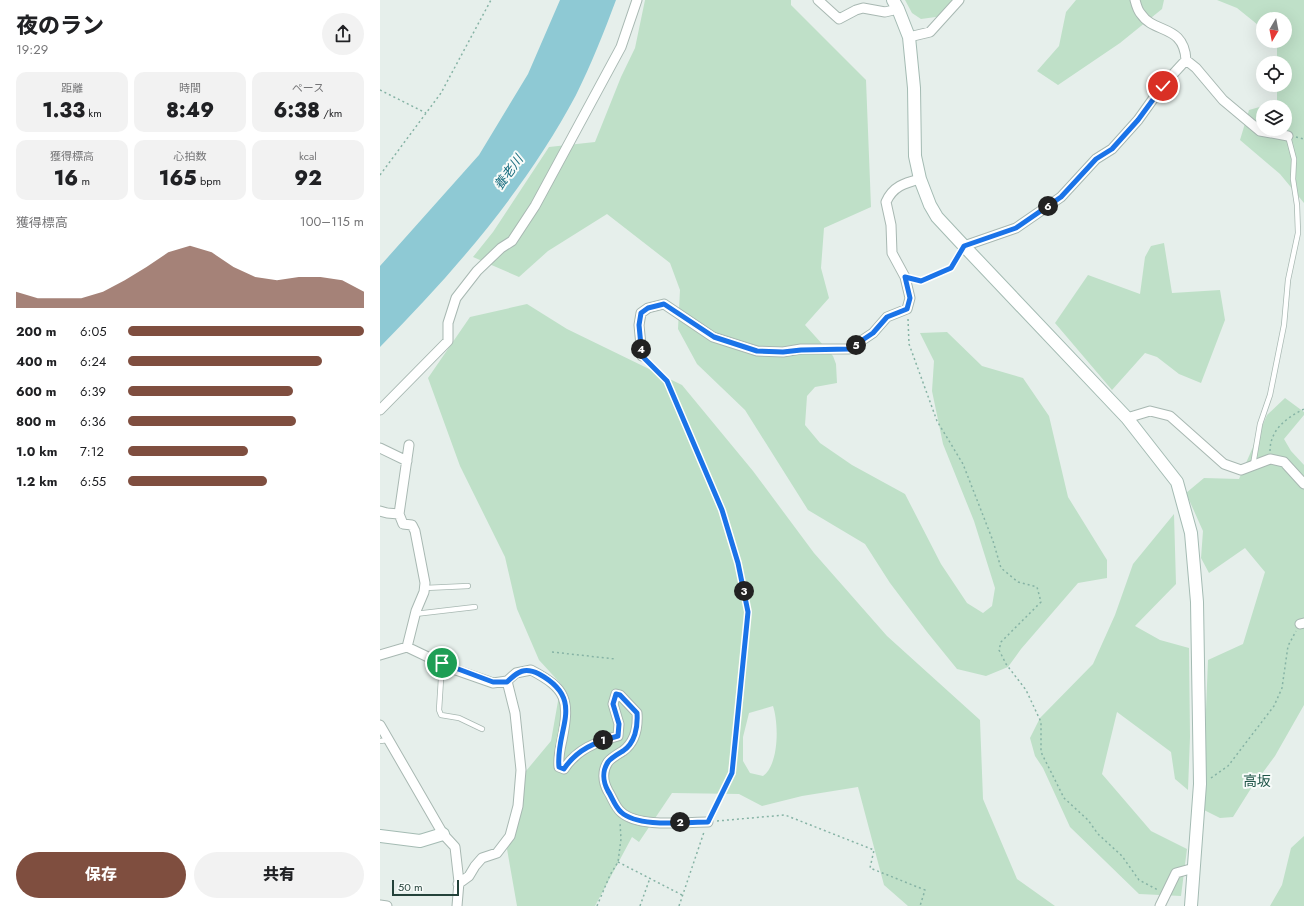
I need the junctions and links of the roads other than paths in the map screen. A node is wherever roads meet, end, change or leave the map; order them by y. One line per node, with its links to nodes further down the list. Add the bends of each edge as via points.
1 (638, 0): 14 (street, via 621,47 536,206 512,242 501,248 477,271 456,298 448,323 448,341)
2 (818, 0): 5 (street, via 839,19 863,8 885,12)
3 (958, 0): 6 (street, via 930,32)
4 (1135, 0): 7 (street, via 1141,15 1171,32 1182,42 1186,50)
5 (896, 4): 6 (street)
6 (909, 37): 10 (street, via 914,88 915,156)
7 (1186, 60): 8 (street, via 1223,100); 11 (street, via 1112,149 1096,159 1061,197 1016,228)
8 (1256, 128)
9 (1288, 136): 19 (lane, via 1294,159 1298,233 1288,280 1284,325 1270,395 1260,424)
10 (920, 180): 11 (street, via 937,217); 12 (street, via 901,184 892,191 886,202 891,225 892,254)
11 (964, 246): 12 (lane, via 951,268 921,281); 15 (street)
12 (905, 277): 13 (street, via 910,298 907,309 887,317 873,333 849,349 757,351 714,337 664,304 648,308 641,313 639,325)
13 (642, 356)
14 (380, 410)
15 (1127, 418): 19 (street, via 1150,411 1170,416 1224,464 1241,470); 37 (street, via 1177,482 1191,533 1197,602 1200,784)
16 (409, 445): 18 (street)
17 (380, 448): 18 (street)
18 (406, 461): 22 (street)
19 (1253, 465): 20 (street, via 1270,459 1284,462)
20 (1304, 484)
21 (380, 511): 22 (street)
22 (398, 514): 24 (street, via 403,524 412,525 415,531)
23 (468, 586): 24 (lane)
24 (425, 588): 26 (street)
25 (475, 607): 26 (lane)
26 (415, 614): 27 (street)
27 (408, 647): 28 (street); 29 (street)
28 (380, 655)
29 (442, 663): 30 (street, via 493,682); 32 (lane, via 439,710 441,715 459,718)
30 (507, 682): 34 (street, via 516,673 530,670 556,686 566,702 566,719 558,758 559,767 564,769 579,752 599,741 618,736 619,724 613,704 616,694 620,695 637,713 638,725 633,739 625,750 608,761 603,774 606,788 620,811 628,817 642,821); 38 (street, via 514,713 521,770 518,806 510,836 497,853 482,858 469,876)
31 (380, 725): 33 (street)
32 (482, 729)
33 (384, 740): 35 (street)
34 (708, 822)
35 (443, 834): 36 (street, via 420,841); 38 (street, via 455,847)
36 (380, 836)
37 (1194, 868): 42 (street, via 1176,873); 43 (street)
38 (458, 884): 41 (street)
39 (380, 905): 40 (street)
40 (387, 906)
41 (457, 906)
42 (1160, 906)
43 (1191, 906)

